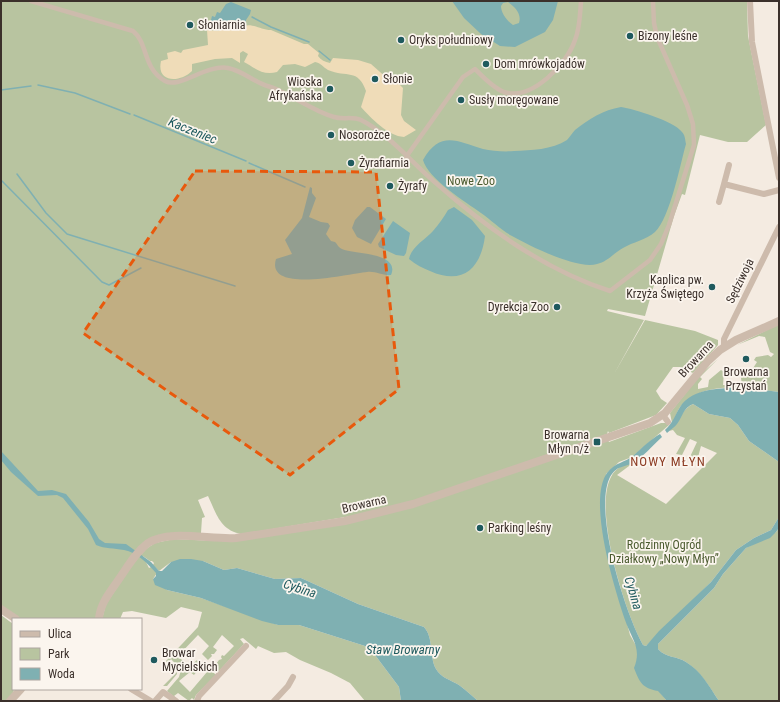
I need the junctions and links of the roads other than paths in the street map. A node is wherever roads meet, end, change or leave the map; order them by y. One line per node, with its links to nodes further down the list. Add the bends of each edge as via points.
1 (31, 1): 5 (street, via 133,31 139,37 148,63 166,82 178,82 213,68 235,70 335,118 359,119 378,131)
2 (581, 1): 5 (street, via 579,28 574,44 547,79 524,92 511,93 496,87 475,69 463,77)
3 (653, 1): 5 (street, via 657,37 687,105 693,124 694,145 661,244 650,260 610,291 563,273 531,255 446,193)
4 (750, 1): 7 (street, via 752,42)
5 (406, 157)
6 (729, 165): 8 (street)
7 (779, 178)
8 (724, 184): 9 (street, via 764,194); 10 (street)
9 (779, 190)
10 (719, 202)
11 (779, 227): 13 (street, Sędziwoja, via 729,328 724,339)
12 (779, 321): 13 (street, Browarna)
13 (724, 347): 16 (street, Browarna, via 708,361 666,418 509,473 431,499 345,521 236,538 177,536 157,539 145,546 132,560 104,601)
14 (1, 609): 15 (street)
15 (14, 618)
16 (99, 618)
17 (246, 646): 25 (street)
18 (293, 677): 26 (street)
19 (20, 690): 21 (street)
20 (133, 690): 22 (street)
21 (10, 701)
22 (151, 701)
23 (155, 701): 24 (street, via 163,692)
24 (176, 701)
25 (197, 701)
26 (274, 701)

